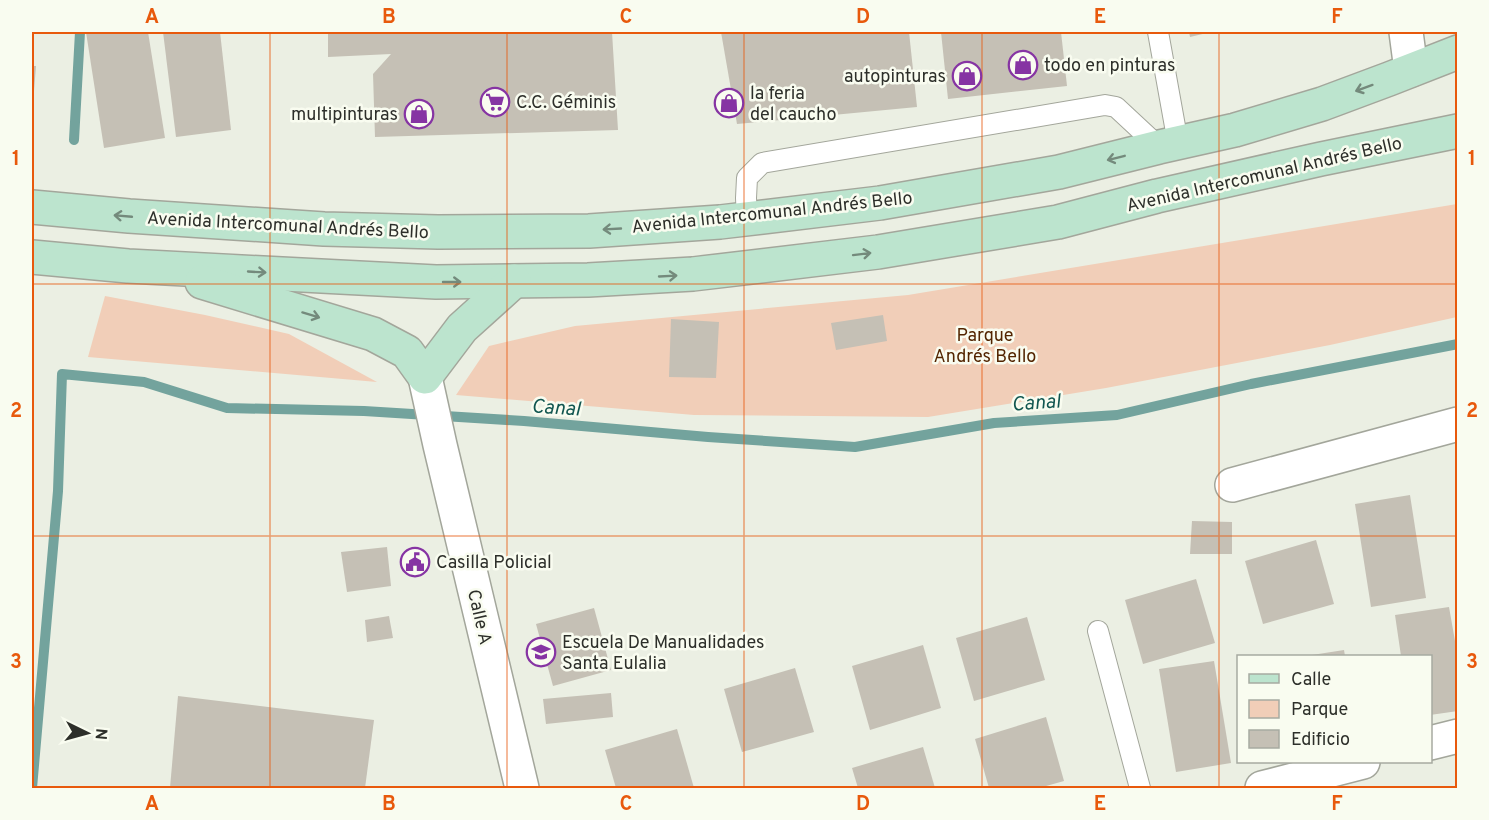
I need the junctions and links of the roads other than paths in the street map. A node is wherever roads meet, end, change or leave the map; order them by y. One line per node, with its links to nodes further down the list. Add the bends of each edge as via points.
1 (1158, 32): 6 (lane)
2 (1406, 32): 4 (street)
3 (1458, 52): 4 (main road, Avenida Intercomunal Andrés Bello)
4 (1411, 70): 6 (main road, Avenida Intercomunal Andrés Bello, one-way to 6, via 1322,104)
5 (1458, 131): 11 (main road, Avenida Intercomunal Andrés Bello, one-way to 5, via 693,274 889,250 1058,222 1157,196)
6 (1168, 145): 8 (main road, Avenida Intercomunal Andrés Bello, one-way to 8, via 1059,172 975,187); 8 (lane, via 1116,107 1105,105 762,163 747,178)
7 (32, 207): 8 (main road, Avenida Intercomunal Andrés Bello, one-way to 7, via 590,231 438,232 324,229)
8 (747, 219)
9 (32, 257): 10 (main road, Avenida Intercomunal Andrés Bello)
10 (154, 267): 11 (main road, Avenida Intercomunal Andrés Bello, one-way to 11, via 436,282); 12 (main road, one-way to 12, via 373,334 407,352)
11 (514, 281): 12 (main road, via 462,328)
12 (426, 379): 19 (street, Calle A)
13 (1458, 424): 14 (street)
14 (1232, 485)
15 (1098, 631): 20 (lane)
16 (1458, 736): 17 (street)
17 (1432, 743)
18 (1359, 763): 21 (street)
19 (522, 789)
20 (1140, 789)
21 (1262, 789)

